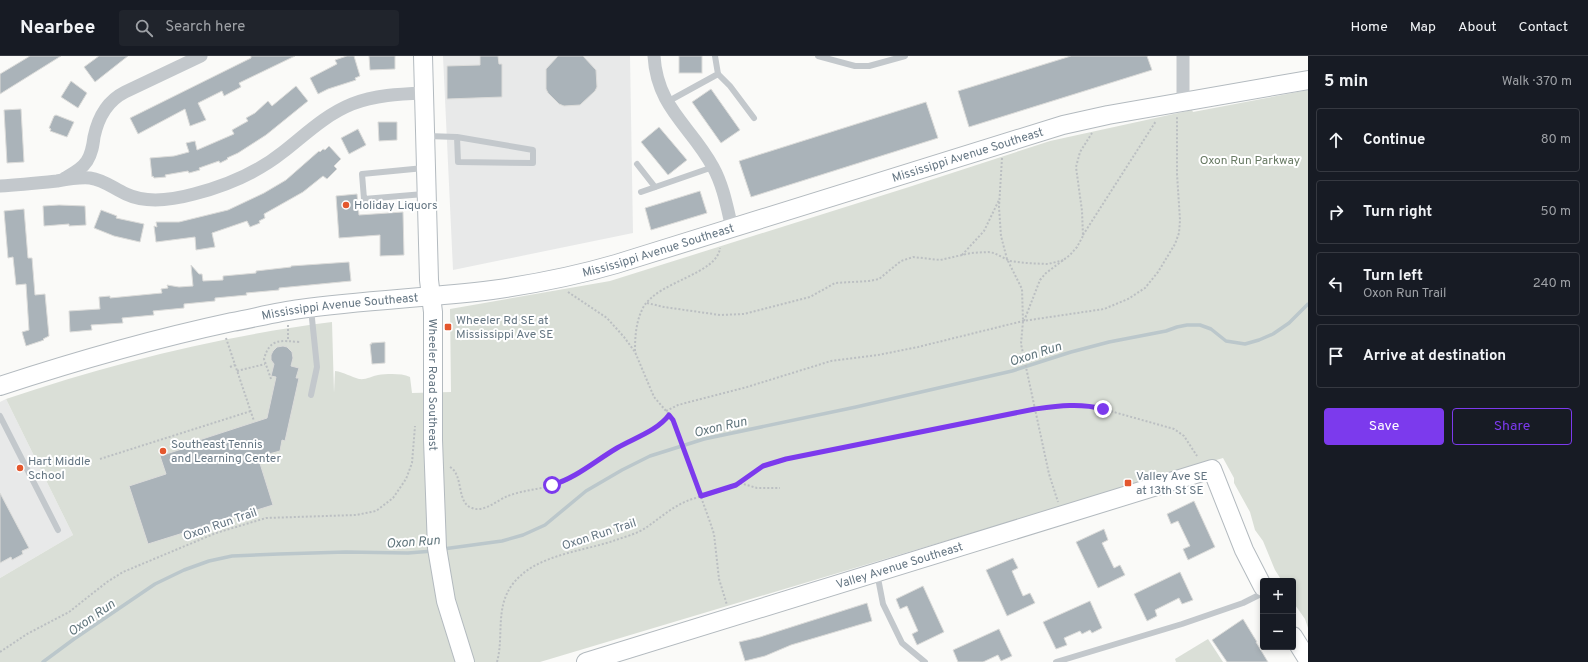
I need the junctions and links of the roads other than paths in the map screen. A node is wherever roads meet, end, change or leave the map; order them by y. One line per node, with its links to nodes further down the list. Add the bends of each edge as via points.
1 (201, 56): 16 (street, via 115,98 99,120)
2 (423, 56): 10 (main road, Wheeler Road Southeast)
3 (654, 56): 11 (street, via 657,78)
4 (715, 56): 8 (lane)
5 (818, 56): 6 (lane, via 855,66 869,66)
6 (905, 56)
7 (1183, 56): 12 (street)
8 (718, 74): 11 (lane); 13 (lane)
9 (1308, 80): 12 (main road, Mississippi Avenue Southeast)
10 (424, 93): 14 (main road, Wheeler Road Southeast); 21 (street, via 362,100 322,120 284,152 257,169 225,184 193,194 165,199 143,199 127,194)
11 (667, 102): 18 (street)
12 (1180, 109): 26 (main road, Mississippi Avenue Southeast, via 1102,116 1063,124)
13 (754, 118)
14 (425, 136): 15 (lane); 19 (main road, Wheeler Road Southeast)
15 (456, 137): 15 (lane, via 533,150 533,163 458,162)
16 (92, 150): 20 (street, via 81,168); 21 (street, via 92,168)
17 (637, 164): 23 (lane)
18 (713, 167): 23 (lane); 26 (street, via 720,182)
19 (426, 168): 25 (main road, Wheeler Road Southeast); 25 (lane, via 362,174 364,199)
20 (58, 181): 21 (street, via 86,178); 22 (street)
21 (103, 181)
22 (0, 186)
23 (655, 187): 24 (lane)
24 (641, 192)
25 (427, 194): 27 (main road, Wheeler Road Southeast)
26 (732, 228): 27 (main road, Mississippi Avenue Southeast, via 583,273 510,287)
27 (431, 296): 28 (main road, Mississippi Avenue Southeast); 38 (main road, Wheeler Road Southeast, via 433,440 439,562 446,601)
28 (311, 308): 29 (main road, Mississippi Avenue Southeast, via 268,314 163,337); 30 (lane, via 317,367)
29 (0, 386)
30 (311, 395)
31 (0, 416): 32 (lane)
32 (58, 530)
33 (876, 572): 34 (main road, Valley Avenue Southeast, via 1212,469 1242,544); 39 (main road, Valley Avenue Southeast); 40 (lane, via 883,604 902,643)
34 (1260, 581)
35 (1260, 594): 41 (lane, via 1182,624)
36 (1296, 641): 37 (main road)
37 (1308, 660)
38 (465, 662)
39 (586, 662)
40 (925, 662)
41 (1056, 662)

